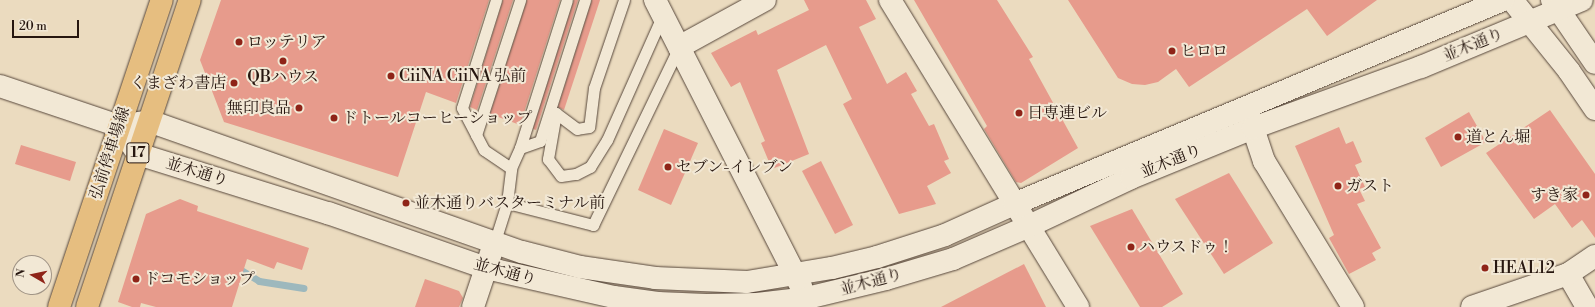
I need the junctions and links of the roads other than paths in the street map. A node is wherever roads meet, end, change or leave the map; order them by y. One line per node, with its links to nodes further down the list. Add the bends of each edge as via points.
1 (162, 0): 22 (main road, 弘前停車場線 / 17)
2 (190, 0): 21 (main road, 弘前停車場線 / 17)
3 (496, 0): 24 (lane, via 462,108)
4 (520, 0): 24 (lane)
5 (567, 0): 25 (lane)
6 (585, 0): 25 (lane, via 540,141)
7 (624, 0): 14 (lane, via 594,88 589,126 577,129 556,114 548,159 561,176 576,174 590,167 606,140 646,49)
8 (765, 0): 16 (street)
9 (890, 0): 29 (street)
10 (1502, 0): 19 (street, 並木通り)
11 (1512, 0): 15 (street)
12 (1582, 0): 13 (street, 並木通り)
13 (1556, 5): 15 (street, 並木通り); 17 (street)
14 (659, 7): 16 (street)
15 (1528, 22): 20 (street, via 1569,71); 23 (street, 並木通り, via 1421,67)
16 (679, 47): 28 (lane, via 593,225); 35 (street)
17 (1595, 63)
18 (0, 86): 22 (street)
19 (1246, 108): 23 (street); 29 (street, 並木通り)
20 (1595, 109)
21 (149, 121): 22 (street, 並木通り); 26 (main road, 弘前停車場線 / 17); 31 (street, 並木通り)
22 (119, 126): 26 (street); 38 (main road, 弘前停車場線 / 17)
23 (1253, 128): 30 (street, 並木通り, via 1131,178); 42 (street, via 1264,161)
24 (476, 135): 27 (lane, via 484,150)
25 (520, 148): 27 (lane)
26 (138, 154): 33 (street, 並木通り, via 328,213); 39 (main road, 弘前停車場線 / 17)
27 (511, 168): 28 (lane)
28 (507, 203): 31 (lane)
29 (1014, 204): 30 (street); 35 (street, 並木通り, via 922,243 877,257)
30 (1027, 227): 36 (street, 並木通り, via 954,259); 41 (street)
31 (494, 244): 33 (street); 35 (street, 並木通り, via 580,267 655,278 747,282)
32 (1595, 256): 34 (street)
33 (486, 268): 37 (street, 並木通り); 40 (street)
34 (1568, 274): 43 (street); 44 (street)
35 (796, 275): 36 (street)
36 (810, 303): 37 (street, 並木通り)
37 (657, 305)
38 (59, 307)
39 (87, 307)
40 (474, 307)
41 (1078, 307)
42 (1353, 307)
43 (1472, 307)
44 (1587, 307)

